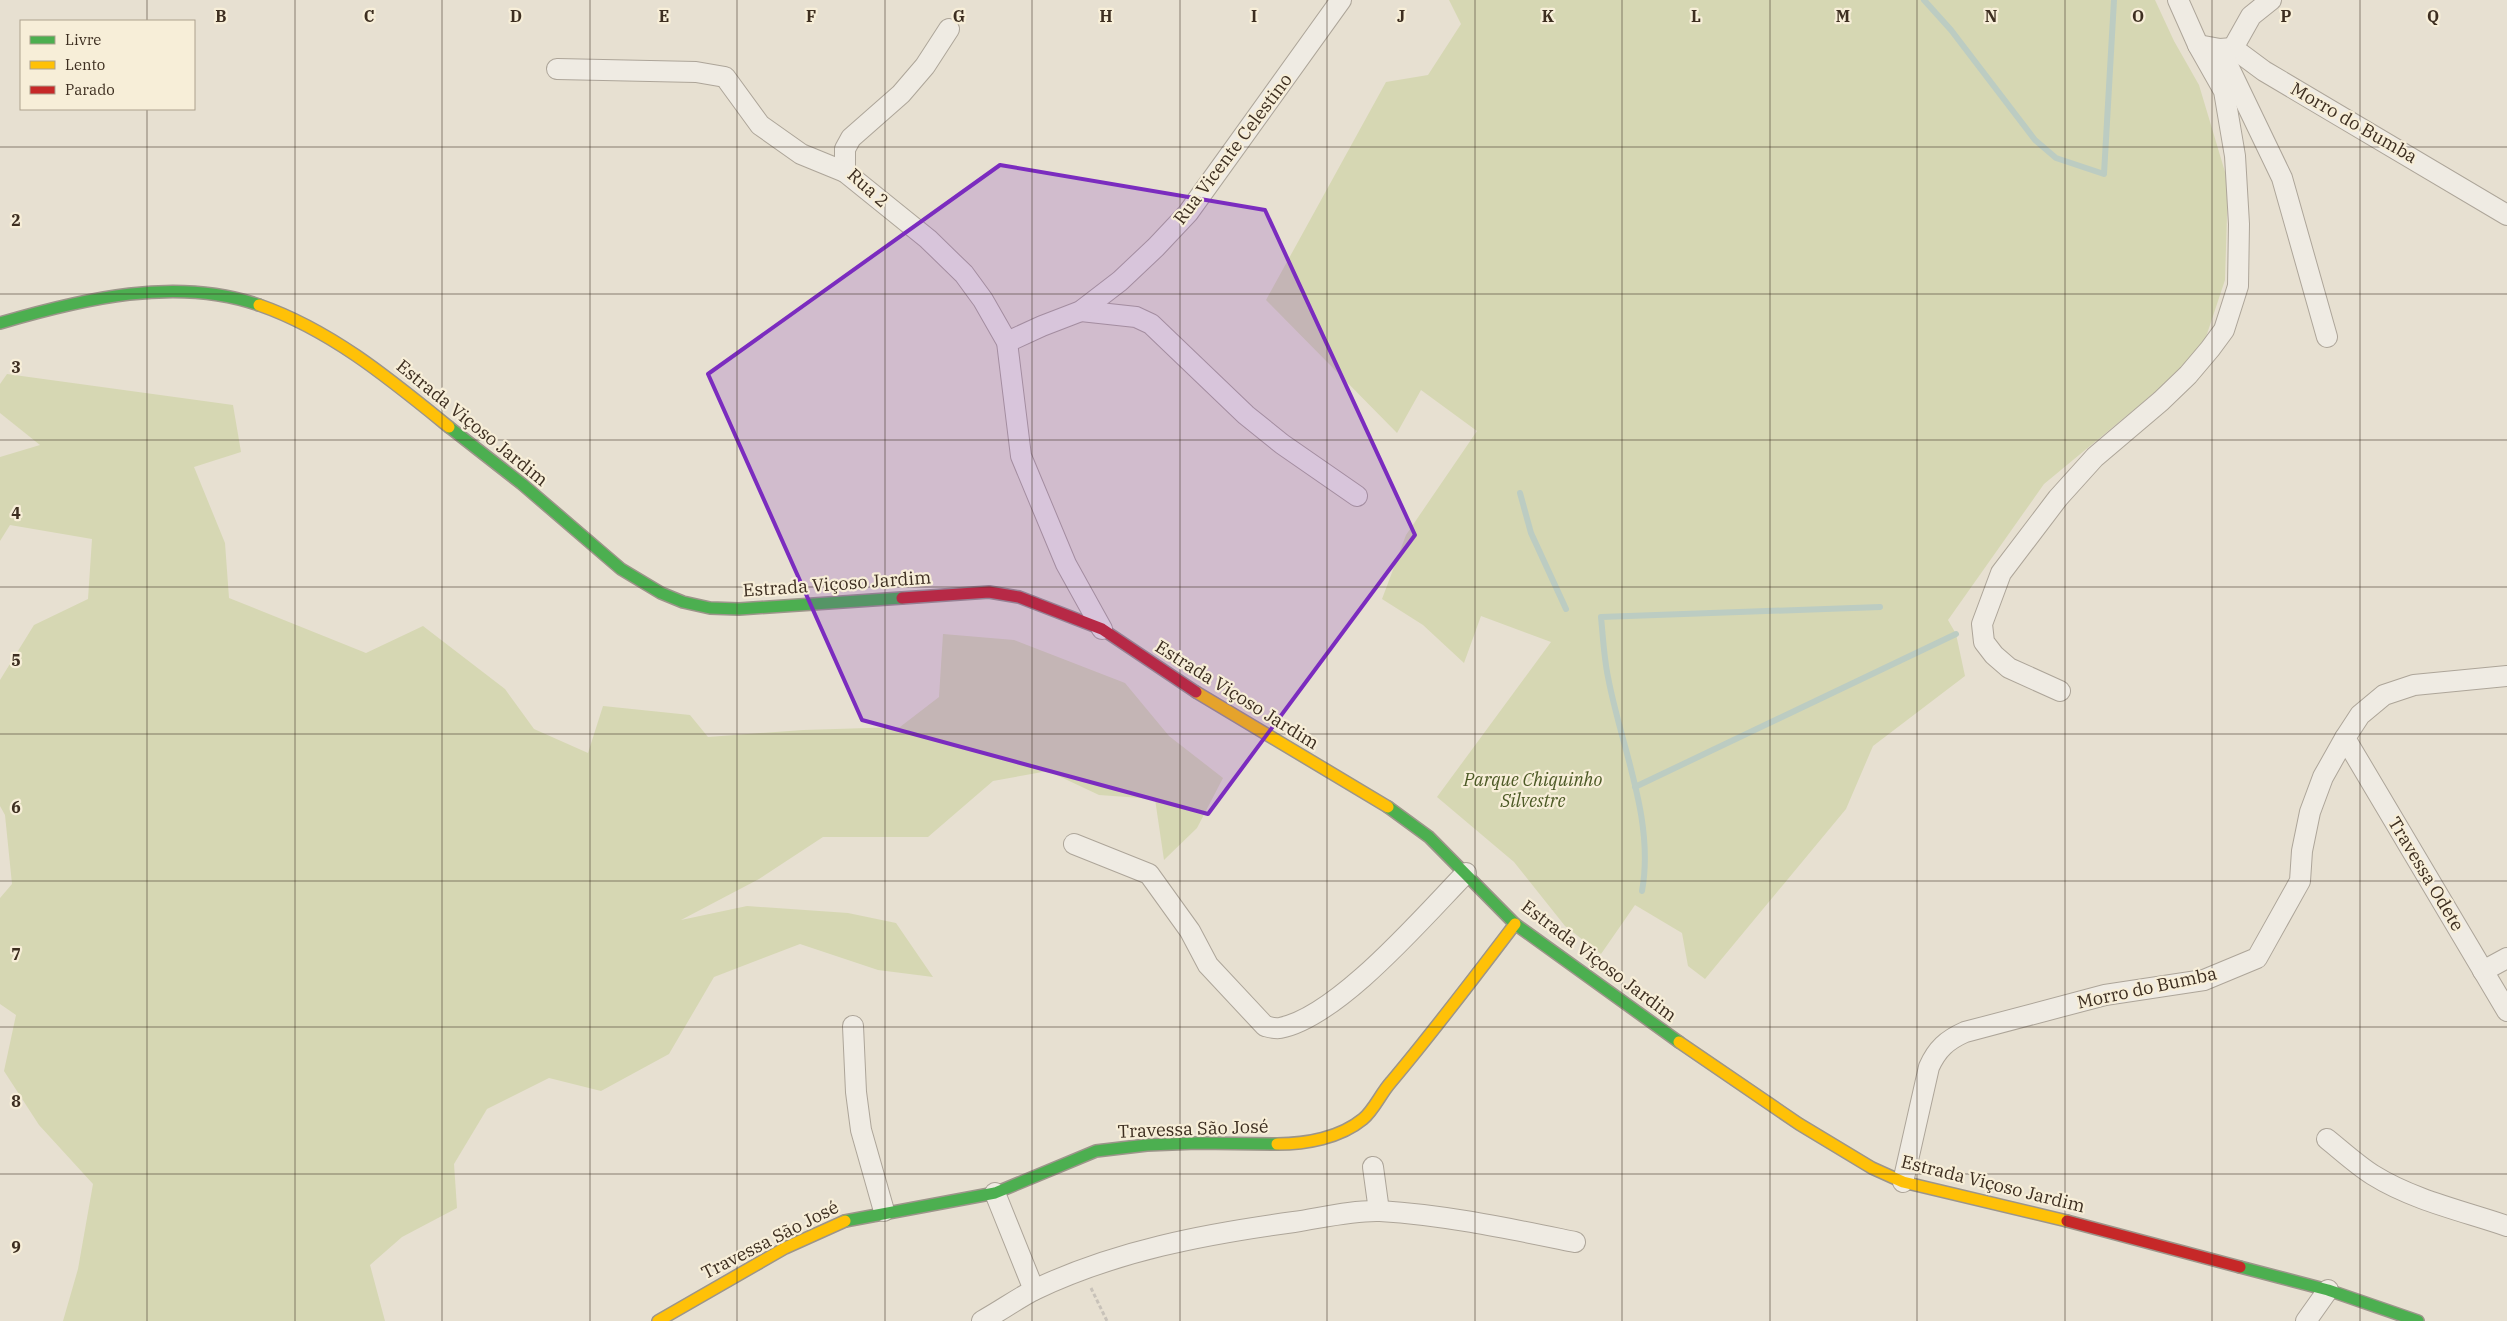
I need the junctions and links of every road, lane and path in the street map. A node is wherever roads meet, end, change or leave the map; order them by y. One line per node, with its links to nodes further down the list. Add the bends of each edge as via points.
1 (1341, 0): 10 (street, Rua Vicente Celestino, via 1188,213 1120,281)
2 (2178, 0): 5 (street)
3 (2271, 0): 6 (street, via 2251,16)
4 (949, 29): 8 (street, Rua 2, via 902,94 851,138 845,149)
5 (2198, 45): 6 (street, Morro do Bumba); 17 (street, via 2224,91 2236,156 2238,286 2224,330 2188,375 2095,457 2058,498 2001,573 1982,624 1984,642 2009,668)
6 (2227, 49): 9 (street, Morro do Bumba); 12 (street, via 2282,178)
7 (557, 69): 8 (street, via 696,72 725,77 760,126 801,154)
8 (845, 172): 13 (street, Rua 2, via 928,239 964,274)
9 (2507, 215)
10 (1082, 311): 13 (street, Rua Vicente Celestino); 14 (street, via 1136,317 1151,324 1246,415)
11 (0, 323): 15 (main road, Estrada Viçoso Jardim, via 80,301 123,295 205,293 247,301 287,316 336,341 387,376 533,493 614,566 638,582 683,602 714,608 766,608 989,592 1019,597)
12 (2328, 338)
13 (1007, 342): 15 (street, via 1021,456 1066,564)
14 (1357, 496)
15 (1102, 629): 20 (main road, Estrada Viçoso Jardim, via 1201,695 1398,813 1429,837)
16 (2507, 676): 18 (street, Morro do Bumba, via 2414,685 2384,696 2360,716)
17 (2060, 691)
18 (2345, 738): 23 (street, Travessa Odete); 28 (street, Morro do Bumba, via 2323,777 2310,812 2300,881 2257,958 2204,980 2105,995 1965,1032 1947,1040 1934,1054 1929,1067)
19 (1074, 844): 20 (street, via 1150,874 1190,931 1208,965 1265,1026 1278,1028 1312,1015 1344,992 1385,956)
20 (1466, 873): 21 (main road, Estrada Viçoso Jardim)
21 (1515, 924): 28 (main road, Estrada Viçoso Jardim, via 1655,1026 1799,1124 1846,1154); 29 (main road, Travessa São José, via 1364,1118 1344,1130 1321,1139 1293,1144 1197,1143 1096,1151)
22 (2507, 958): 23 (street)
23 (2483, 971): 24 (street, Travessa Odete)
24 (2507, 1011)
25 (853, 1026): 30 (street, via 861,1130)
26 (2327, 1139): 32 (street, via 2373,1175 2420,1197)
27 (1373, 1167): 31 (street)
28 (1903, 1182): 36 (main road, Estrada Viçoso Jardim, via 2052,1217)
29 (995, 1193): 30 (main road, Travessa São José); 35 (street)
30 (884, 1211): 37 (main road, Travessa São José, via 852,1218 785,1248)
31 (1379, 1211): 33 (street, via 1481,1223); 34 (street, via 1262,1226 1176,1242)
32 (2507, 1226)
33 (1575, 1242)
34 (1082, 1270): 35 (street); 39 (path)
35 (1034, 1290): 38 (street)
36 (2328, 1290): 40 (street); 41 (main road, Estrada Viçoso Jardim)
37 (658, 1321)
38 (982, 1321)
39 (1107, 1321)
40 (2306, 1321)
41 (2418, 1321)

